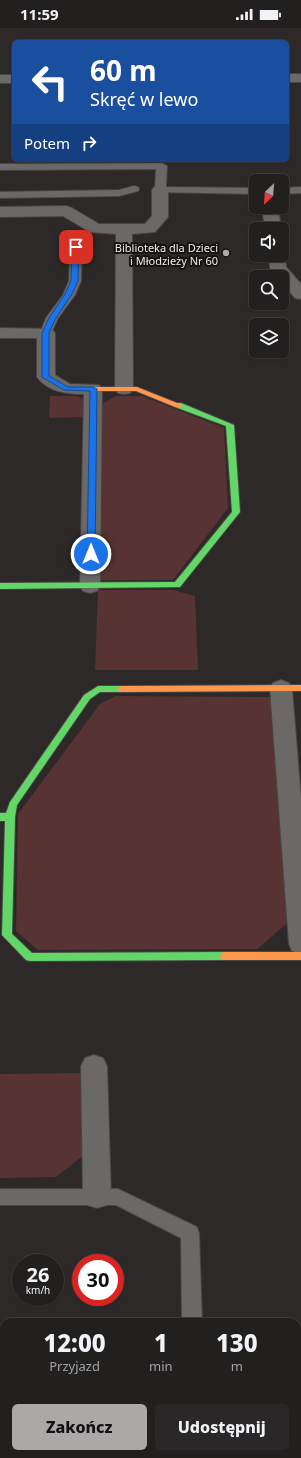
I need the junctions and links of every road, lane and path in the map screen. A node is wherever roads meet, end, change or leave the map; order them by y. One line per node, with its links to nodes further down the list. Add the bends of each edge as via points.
1 (0, 78): 4 (street)
2 (289, 78): 3 (street)
3 (301, 78)
4 (12, 79)
5 (0, 167): 7 (lane, via 162,166)
6 (134, 190): 12 (lane)
7 (160, 190): 8 (lane); 15 (street, via 160,217 149,229)
8 (249, 190)
9 (301, 190): 10 (lane)
10 (289, 191)
11 (0, 195): 12 (lane)
12 (25, 195): 14 (street)
13 (0, 212): 14 (street)
14 (23, 212): 15 (street, via 66,211 96,229)
15 (124, 229): 22 (street)
16 (76, 247): 20 (lane, via 75,281 52,318)
17 (278, 262): 18 (street, via 278,268)
18 (301, 294)
19 (0, 333): 20 (street)
20 (46, 333): 21 (street, via 46,377 66,389)
21 (93, 389): 22 (street); 24 (street)
22 (124, 389): 24 (street, via 138,389 230,425 236,512 177,585)
23 (0, 586): 24 (street)
24 (90, 586)
25 (291, 688): 27 (street, via 98,689 88,697 13,804); 28 (street)
26 (0, 817): 27 (street)
27 (10, 817): 29 (street, via 7,935 30,957)
28 (301, 944)
29 (301, 956)
30 (94, 1066): 31 (street)
31 (97, 1196): 32 (lane); 33 (lane, via 118,1197 190,1233)
32 (0, 1197)
33 (192, 1318)

